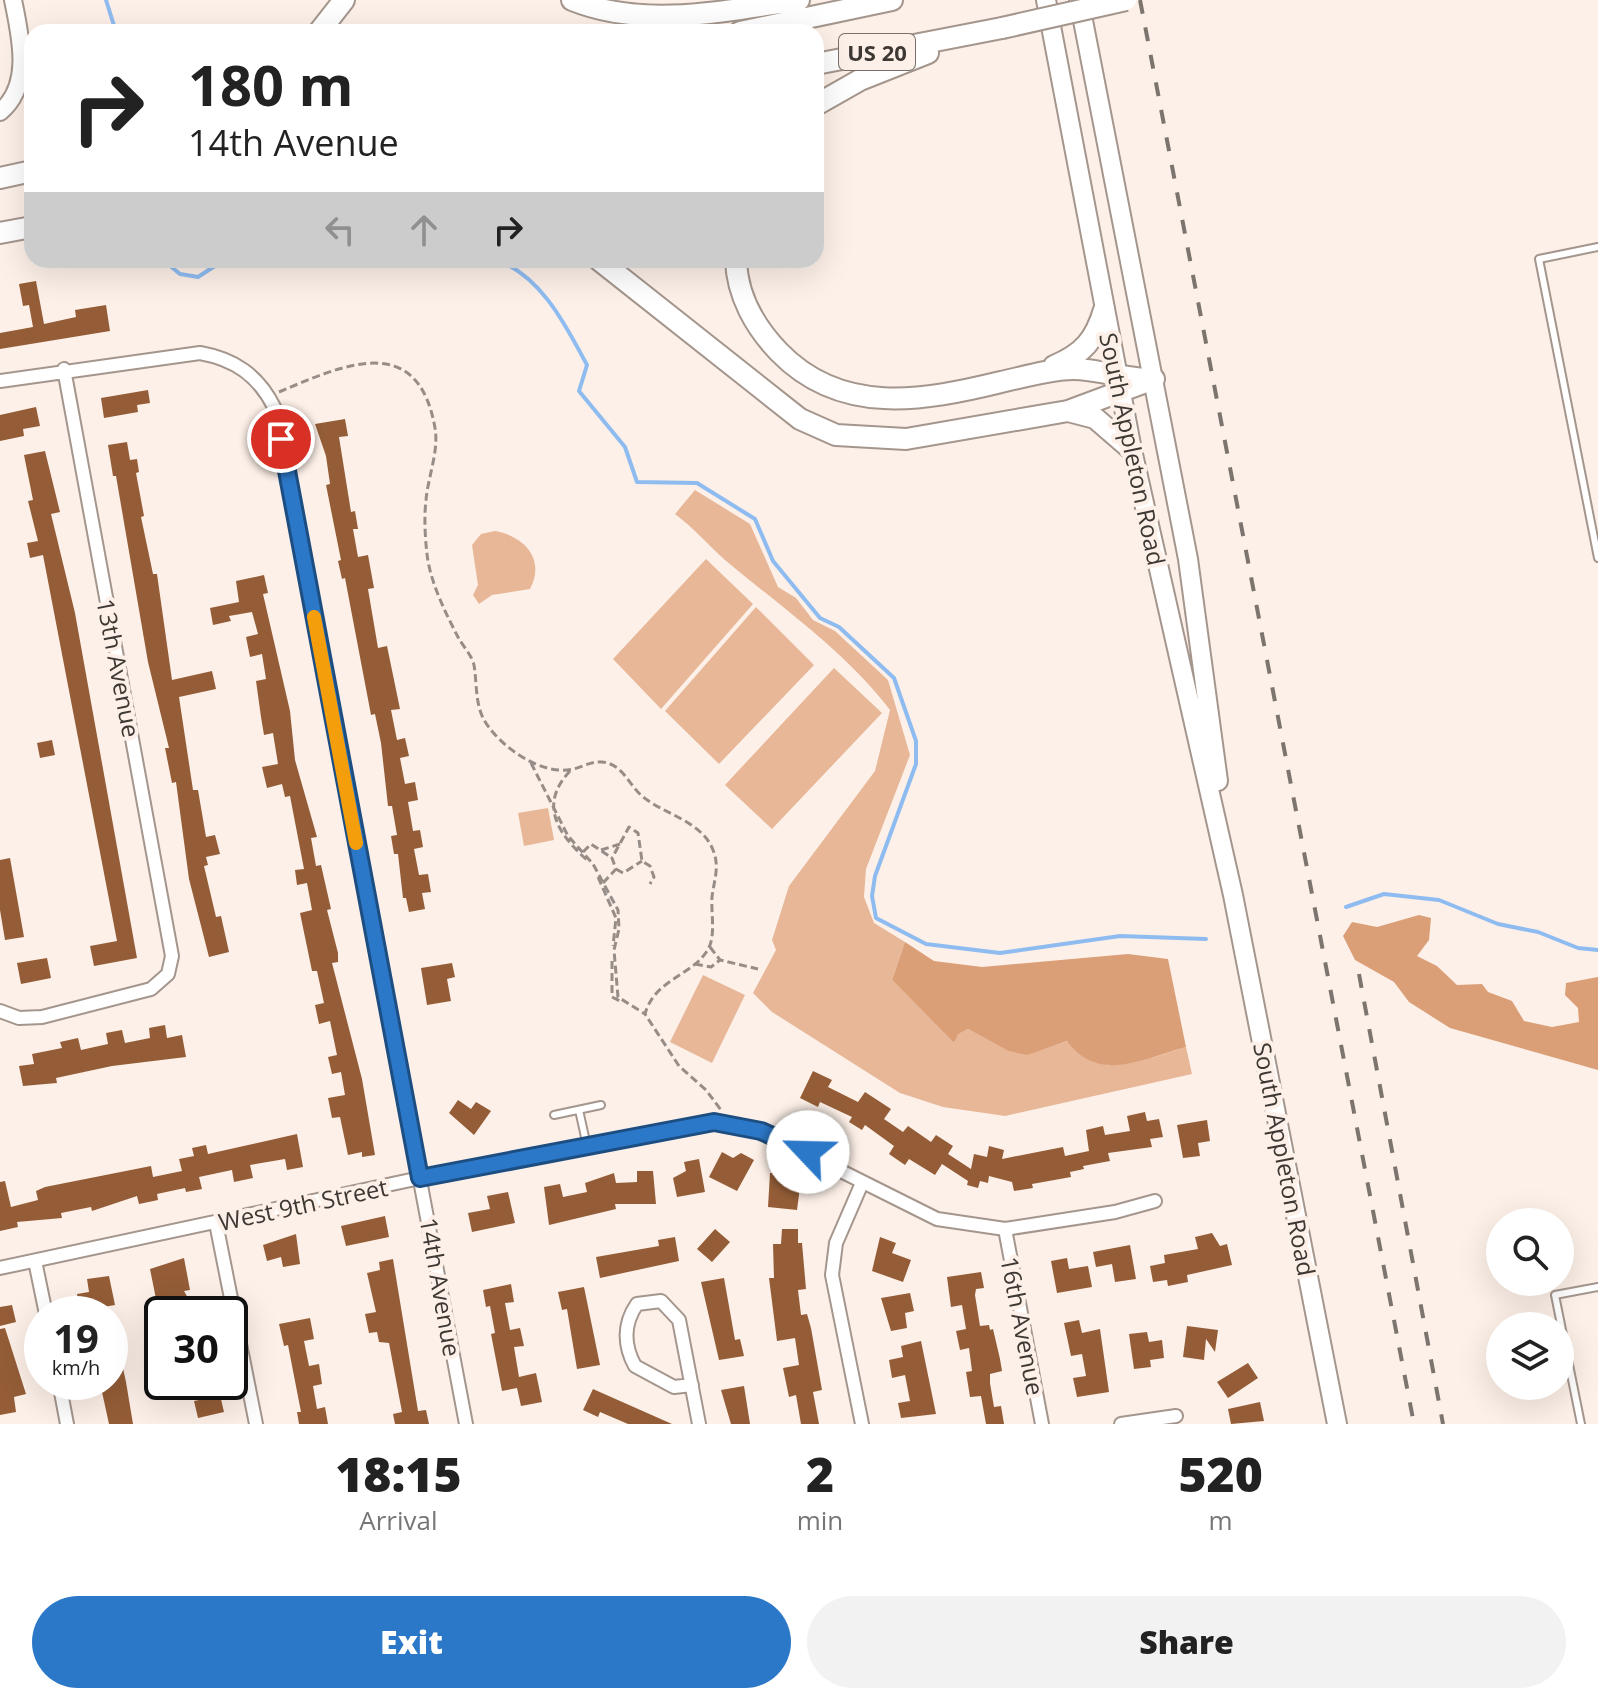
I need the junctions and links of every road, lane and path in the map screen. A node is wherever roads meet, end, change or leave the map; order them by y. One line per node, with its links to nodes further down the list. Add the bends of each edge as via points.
1 (13, 0): 14 (street, via 23,53 14,92)
2 (344, 0): 9 (main road)
3 (572, 0): 4 (main road, via 647,16)
4 (799, 0)
5 (892, 0): 10 (main road, US 20)
6 (1046, 0): 26 (main road, South Appleton Road)
7 (1079, 0): 29 (main road, South Appleton Road)
8 (1126, 0): 11 (main road, US 20, bridge)
9 (325, 24)
10 (778, 24)
11 (964, 37): 12 (main road, US 20); 13 (main road)
12 (824, 63)
13 (824, 100)
14 (0, 112)
15 (24, 173): 16 (main road)
16 (0, 178)
17 (24, 182): 18 (main road)
18 (0, 187)
19 (24, 228): 20 (main road)
20 (0, 233)
21 (24, 240): 22 (main road)
22 (0, 241)
23 (1598, 247): 35 (lane, via 1539,259)
24 (609, 268): 33 (main road, via 800,419 836,435 906,439)
25 (738, 268): 28 (main road, via 744,298 767,340 811,378 842,393 885,401 935,398)
26 (1104, 310): 28 (main road, via 1090,343 1077,355); 31 (main road, South Appleton Road)
27 (64, 369): 30 (street); 32 (street, via 200,353 246,371); 53 (street, 13th Avenue, via 171,944 170,968 160,984 127,996 42,1017 19,1018)
28 (1028, 376): 31 (main road, via 1074,369)
29 (1154, 379): 31 (main road); 47 (main road, South Appleton Road, via 1188,559)
30 (0, 381)
31 (1120, 384): 33 (main road); 34 (main road, South Appleton Road)
32 (268, 396): 36 (path, via 317,376 381,362 411,374 436,429 425,501 427,557 474,663 483,717 493,733); 60 (street, 14th Avenue, via 284,454)
33 (1068, 411): 34 (main road, via 1095,418)
34 (1132, 450): 47 (main road, South Appleton Road)
35 (1598, 558)
36 (528, 759): 37 (path, via 538,766); 38 (path)
37 (571, 770): 38 (path); 48 (path, via 602,762 618,767 641,796 692,827 713,848 718,873)
38 (552, 800): 41 (path, via 568,836); 52 (path, via 557,824 592,864 616,918 612,997)
39 (620, 844): 40 (path); 42 (path); 43 (path, via 629,827 638,833)
40 (601, 850): 41 (path, via 591,844); 42 (path)
41 (582, 852): 45 (path)
42 (612, 858): 44 (path)
43 (642, 861): 44 (path, via 623,873); 46 (path, via 654,877)
44 (616, 869): 45 (path)
45 (603, 883): 52 (path, via 618,910 614,980 618,997)
46 (650, 884)
47 (1233, 895): 79 (main road, South Appleton Road)
48 (710, 946): 49 (path); 50 (path)
49 (720, 960): 50 (path, via 711,967); 51 (path)
50 (695, 964): 54 (path, via 670,978 648,1002)
51 (758, 969)
52 (628, 1005): 54 (path)
53 (0, 1011)
54 (645, 1014): 58 (path, via 679,1066 706,1090)
55 (601, 1105): 56 (lane)
56 (579, 1110): 57 (lane); 59 (lane)
57 (554, 1115)
58 (733, 1126): 59 (street, West 9th Street, via 714,1122); 61 (street, West 9th Street, via 761,1131)
59 (587, 1146): 60 (street, West 9th Street)
60 (420, 1178): 63 (street, West 9th Street); 74 (street, 14th Avenue)
61 (862, 1183): 64 (street, West 9th Street, via 937,1219); 76 (street, via 836,1243 832,1275)
62 (1155, 1201): 64 (street, West 9th Street)
63 (216, 1223): 65 (street, West 9th Street); 73 (street)
64 (1005, 1229): 77 (street, 16th Avenue)
65 (35, 1261): 66 (street, West 9th Street); 68 (street)
66 (0, 1268)
67 (1598, 1287): 80 (lane, via 1555,1295)
68 (42, 1296)
69 (692, 1385): 69 (street, via 675,1312 661,1301 637,1304 626,1336 635,1366 674,1387); 75 (street)
70 (62, 1400): 72 (street)
71 (1176, 1416): 78 (street)
72 (67, 1424)
73 (256, 1424)
74 (466, 1424)
75 (699, 1424)
76 (862, 1424)
77 (1042, 1424)
78 (1121, 1424)
79 (1337, 1424)
80 (1581, 1424)

